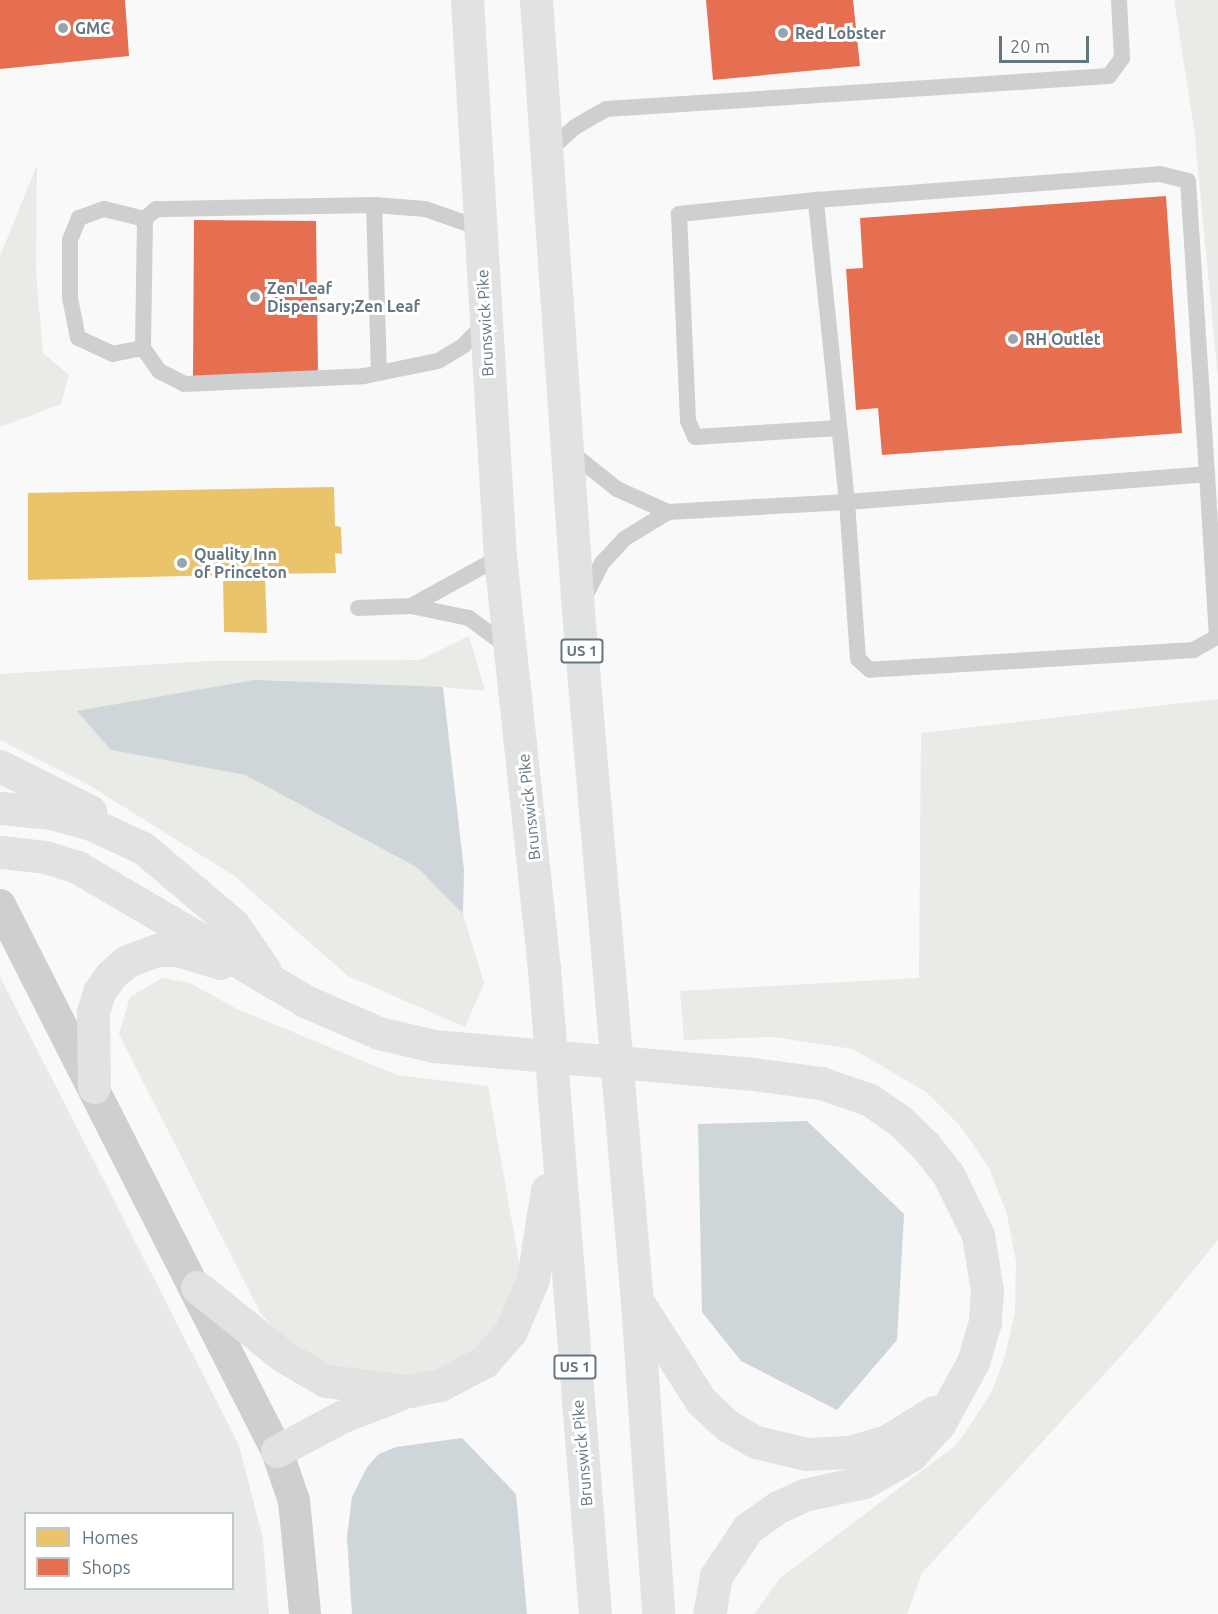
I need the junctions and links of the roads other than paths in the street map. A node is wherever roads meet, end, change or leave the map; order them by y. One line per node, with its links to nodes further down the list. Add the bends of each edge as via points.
1 (466, 0): 8 (highway, Brunswick Pike / US 1)
2 (536, 0): 4 (highway, US 1)
3 (1119, 0): 4 (lane, via 1122,58 1109,76 606,109 575,127)
4 (546, 153): 13 (highway, US 1)
5 (816, 200): 12 (lane); 12 (lane, via 679,214 688,421 695,437); 14 (lane, via 1160,174 1188,181)
6 (374, 205): 7 (lane, via 156,209); 8 (lane, via 425,209); 11 (lane)
7 (144, 219): 10 (lane); 10 (lane, via 104,209 79,218 70,240 70,298 78,338 113,354)
8 (480, 228): 9 (highway, Brunswick Pike / US 1)
9 (484, 324): 11 (lane, via 463,346 438,361); 17 (highway, Brunswick Pike / US 1)
10 (143, 348): 11 (lane, via 159,371 184,384)
11 (379, 373)
12 (839, 428): 15 (lane)
13 (567, 448): 16 (lane, via 617,489); 20 (highway, US 1)
14 (1207, 474): 15 (lane); 15 (lane, via 1217,637 1194,650 870,670 858,660)
15 (847, 502): 16 (lane)
16 (668, 512): 20 (lane, via 624,539 602,563)
17 (500, 557): 18 (lane); 21 (highway, Brunswick Pike / US 1)
18 (411, 606): 19 (lane); 21 (lane, via 469,618)
19 (358, 608)
20 (578, 611): 31 (highway, US 1)
21 (513, 650): 29 (highway, Brunswick Pike / US 1)
22 (0, 766): 24 (highway, via 83,806)
23 (0, 808): 24 (highway, via 51,813 91,824)
24 (143, 848): 27 (highway, via 233,924)
25 (0, 852): 27 (highway, via 45,857 77,867)
26 (0, 905): 28 (street)
27 (270, 978): 28 (highway, via 177,950 157,950 127,961 111,975 95,1002 91,1031); 32 (highway, via 341,1019 434,1046 745,1072 822,1083 870,1100 899,1120 948,1174 978,1235 985,1265 985,1322)
28 (94, 1087): 30 (street)
29 (556, 1119): 33 (highway, via 533,1279 511,1331 500,1347 470,1372 440,1385); 36 (highway, Brunswick Pike / US 1)
30 (197, 1287): 33 (highway, via 283,1356 319,1377 342,1385); 34 (street)
31 (637, 1302): 32 (highway, via 710,1410 741,1434 789,1452 849,1452 887,1441 936,1411); 37 (highway, US 1)
32 (968, 1372): 38 (highway, via 939,1424 894,1467 864,1482 804,1495 777,1507 748,1528 716,1576)
33 (409, 1391): 34 (highway, via 343,1416)
34 (277, 1451): 35 (street, via 294,1501)
35 (305, 1614)
36 (595, 1614)
37 (658, 1614)
38 (709, 1614)

